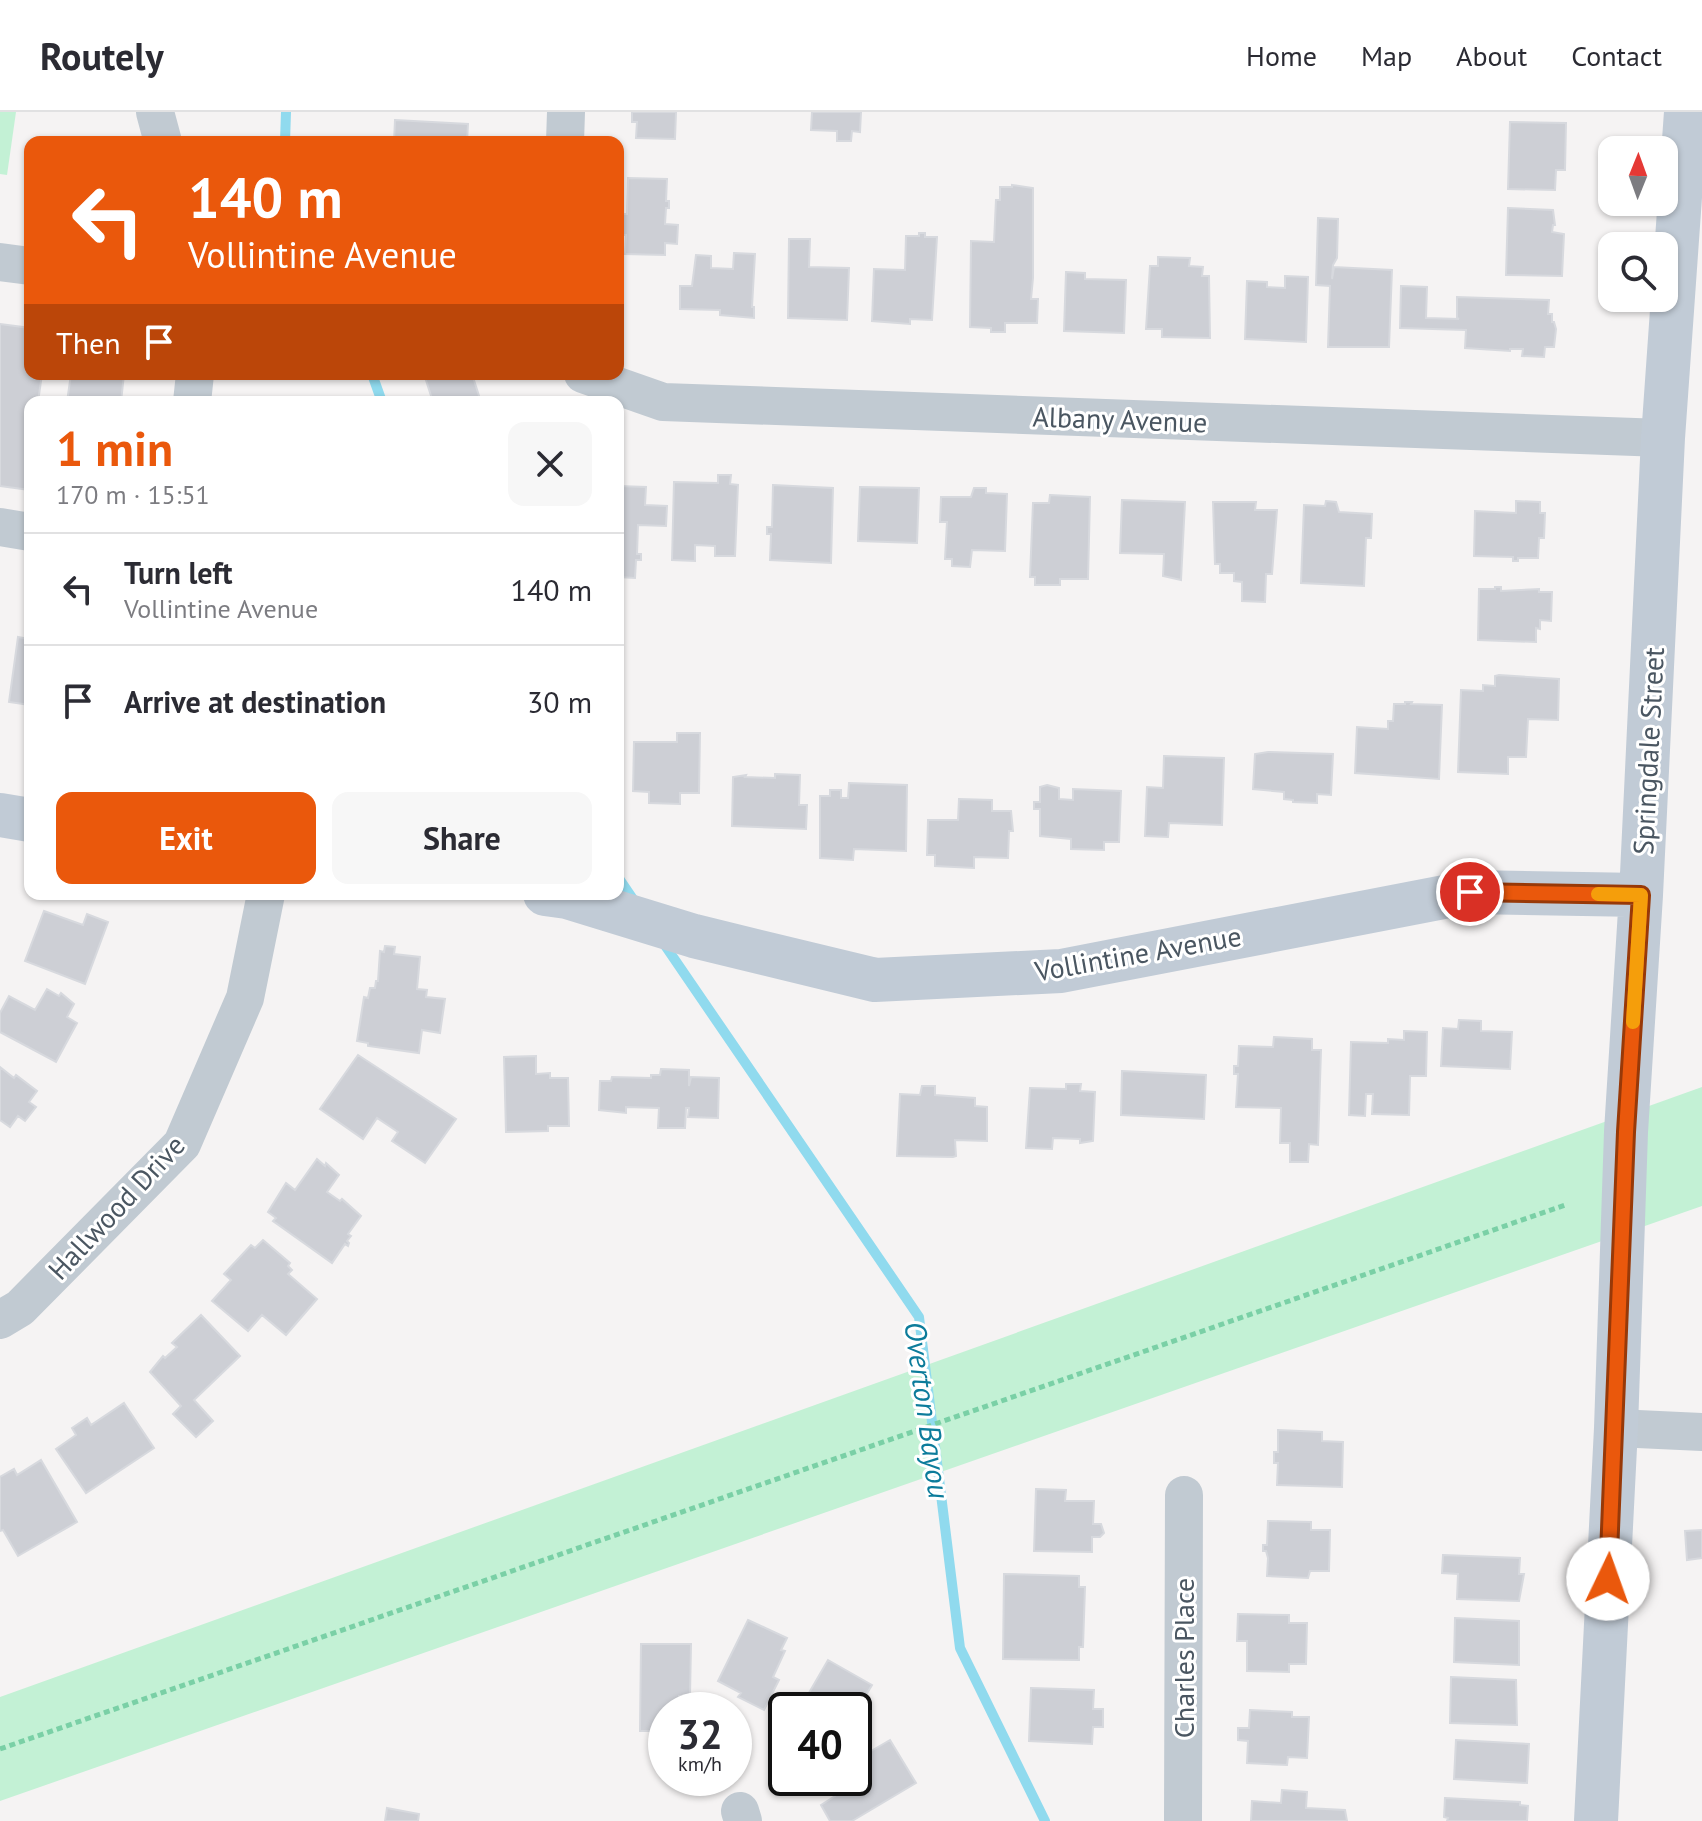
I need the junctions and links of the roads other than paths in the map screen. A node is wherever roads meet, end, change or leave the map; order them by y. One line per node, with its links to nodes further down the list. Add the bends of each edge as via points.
1 (155, 112): 3 (street)
2 (566, 112): 4 (street)
3 (161, 136)
4 (565, 136)
5 (1691, 136): 9 (street, Springdale Street)
6 (0, 262): 7 (street)
7 (24, 265)
8 (600, 380): 9 (street, Albany Avenue, via 663,402)
9 (1663, 438): 14 (street, Springdale Street)
10 (0, 527): 11 (street)
11 (24, 531)
12 (0, 815): 13 (street)
13 (24, 819)
14 (1641, 895): 16 (street, Vollintine Avenue, via 1470,892 1061,971 875,980 694,936); 18 (street, Springdale Street)
15 (265, 900): 17 (street, Hallwood Drive, via 245,998 182,1144 20,1308)
16 (576, 900)
17 (0, 1320)
18 (1616, 1428): 19 (street); 22 (street, Springdale Street)
19 (1702, 1432)
20 (1184, 1495): 21 (street, Charles Place)
21 (1183, 1821)
22 (1596, 1821)

